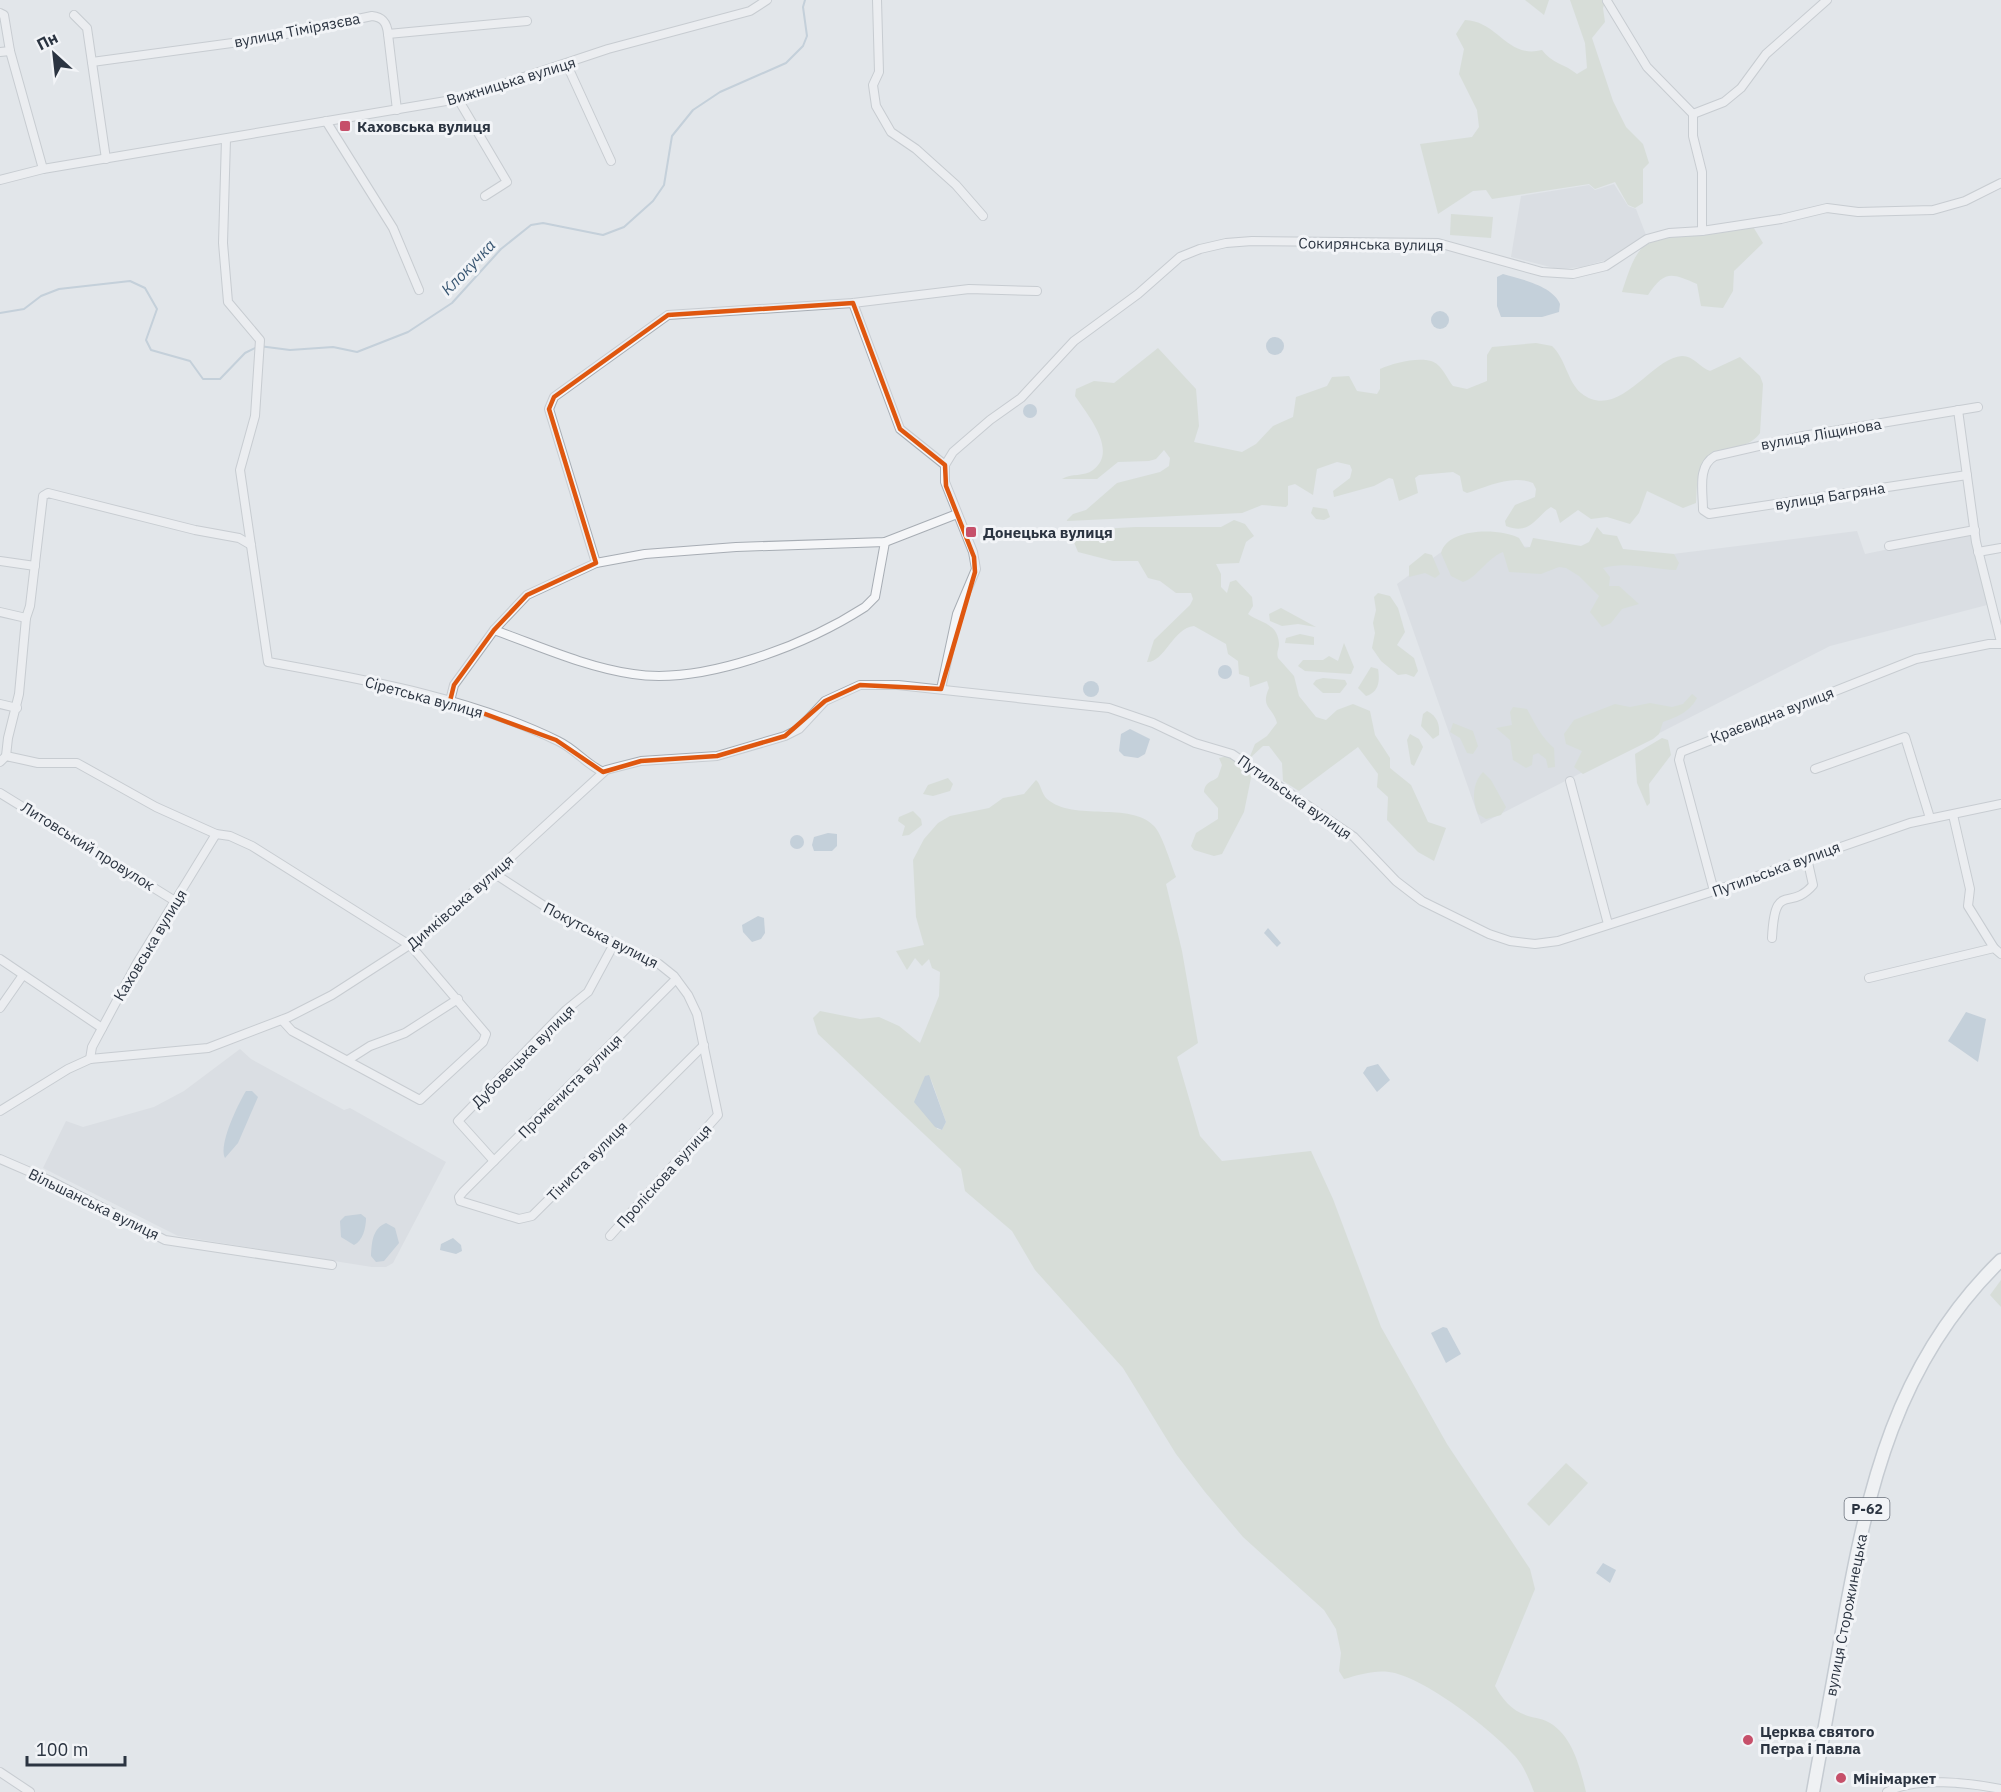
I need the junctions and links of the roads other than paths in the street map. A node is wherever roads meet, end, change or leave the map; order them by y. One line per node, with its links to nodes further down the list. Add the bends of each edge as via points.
1 (767, 0): 12 (street, Вижницька вулиця, via 750,11 608,49)
2 (877, 0): 24 (street, via 879,72 873,85 876,106 891,132 957,185)
3 (1827, 0): 15 (street, via 1766,54 1741,88 1724,102)
4 (1607, 1): 15 (street, via 1647,67)
5 (0, 13): 9 (street, via 4,15)
6 (74, 15): 11 (street, via 87,28)
7 (527, 21): 8 (street)
8 (388, 34): 11 (street, вулиця Тімірязєва, via 383,20 372,16 262,39); 14 (street)
9 (10, 51): 10 (street); 20 (street)
10 (0, 52)
11 (92, 62): 18 (street)
12 (567, 65): 13 (street, Вижницька вулиця); 19 (street)
13 (458, 99): 14 (street, Вижницька вулиця); 23 (street, via 507,182)
14 (397, 110): 16 (street, Вижницька вулиця)
15 (1693, 114): 25 (street, via 1693,136 1702,172)
16 (326, 122): 17 (street, Вижницька вулиця); 26 (street, via 393,228)
17 (226, 140): 18 (street, Вижницька вулиця); 37 (street, via 223,243 228,302 260,340 255,416 240,470)
18 (106, 159): 20 (street, Вижницька вулиця)
19 (611, 161)
20 (43, 169): 21 (street, Вижницька вулиця)
21 (0, 180)
22 (2001, 183): 25 (street, Сокирянська вулиця, via 1965,201 1933,210 1858,212 1827,208)
23 (485, 196)
24 (983, 216)
25 (1702, 231): 31 (street, Сокирянська вулиця, via 1652,237 1606,266 1567,274 1542,272 1438,243 1226,243 1180,257 1074,341 1026,394 969,437)
26 (419, 290)
27 (1037, 291): 28 (street, via 969,289)
28 (853, 303): 31 (street, via 900,429); 42 (street, via 668,315 554,398 549,409)
29 (1978, 407): 30 (street, вулиця Ліщинова)
30 (1958, 410): 32 (street); 33 (street, вулиця Ліщинова, via 1803,436 1715,456 1702,473)
31 (945, 465): 34 (street, via 945,482)
32 (1966, 475): 33 (street, вулиця Багряна, via 1709,514 1703,511); 35 (street)
33 (1703, 501)
34 (957, 514): 36 (street); 48 (street, via 976,569 957,614)
35 (1975, 530): 38 (street); 40 (street)
36 (885, 542): 42 (street, via 736,547 645,554); 46 (street, via 875,597 865,607 768,653 710,670 658,676 624,673)
37 (251, 545): 43 (street, via 239,538 48,493 43,496); 49 (street, Сіретська вулиця, via 268,662)
38 (1889, 546)
39 (2001, 548): 40 (street)
40 (1978, 552): 47 (street)
41 (0, 561): 43 (street)
42 (596, 563): 46 (street, via 527,595)
43 (35, 566): 45 (street)
44 (0, 612): 45 (street)
45 (26, 618): 51 (street)
46 (494, 630): 49 (street, via 454,685)
47 (2001, 643): 63 (street, Краєвидна вулиця, via 1916,659 1681,752 1679,760)
48 (941, 689): 54 (street, Путильська вулиця, via 860,685 825,701 799,729 785,736 717,756 641,761); 65 (street, Путильська вулиця, via 1114,709 1195,743 1229,752 1354,837 1396,881 1422,901 1498,937 1542,944)
49 (450, 701): 54 (street, Сіретська вулиця, via 556,740)
50 (0, 704): 51 (street)
51 (17, 708): 52 (street)
52 (3, 759): 60 (street, via 77,763 149,804)
53 (1815, 769): 59 (street, via 1905,737)
54 (603, 772): 62 (street, Димківська вулиця)
55 (1570, 781): 65 (street)
56 (0, 793): 64 (street, Литовський провулок)
57 (2001, 804): 58 (street, Путильська вулиця)
58 (1953, 815): 59 (street, Путильська вулиця); 69 (street, via 1970,889 1968,906)
59 (1930, 818): 61 (street, Путильська вулиця)
60 (216, 834): 64 (street, Каховська вулиця); 68 (street, via 252,846)
61 (1807, 858): 63 (street, Путильська вулиця); 66 (street, via 1814,885 1807,893 1782,900 1774,910)
62 (495, 874): 67 (street, Покутська вулиця, via 566,920); 68 (street, Димківська вулиця)
63 (1714, 891): 65 (street, Путильська вулиця)
64 (175, 901): 78 (street, Каховська вулиця)
65 (1608, 924)
66 (1772, 938)
67 (614, 944): 74 (street, Покутська вулиця, via 659,964); 85 (street, Дубовецька вулиця, via 588,992 458,1121)
68 (411, 946): 75 (street); 77 (street, Димківська вулиця, via 346,988)
69 (1994, 948): 70 (street); 73 (street)
70 (2001, 954)
71 (0, 959): 72 (street)
72 (23, 975): 76 (street); 78 (street)
73 (1869, 978)
74 (676, 979): 79 (street, Покутська вулиця, via 695,1010); 85 (street, Промениста вулиця)
75 (458, 999): 81 (street, via 405,1033 380,1041); 81 (street, via 486,1032 483,1041 420,1100)
76 (0, 1008)
77 (282, 1020): 80 (street, Димківська вулиця, via 208,1048); 81 (street, via 289,1029)
78 (102, 1028): 80 (street, Каховська вулиця)
79 (704, 1045): 83 (street, Покутська вулиця); 86 (street, Тіниста вулиця, via 532,1216 519,1220 467,1205 459,1200)
80 (90, 1059): 82 (street, Димківська вулиця)
81 (348, 1060)
82 (0, 1111)
83 (718, 1115): 87 (street, Проліскова вулиця)
84 (0, 1159): 89 (street, Вільшанська вулиця, via 165,1240)
85 (494, 1161): 86 (street, Промениста вулиця)
86 (463, 1192)
87 (610, 1236)
88 (2001, 1260): 94 (main road, вулиця Сторожинецька / Р-62, via 1958,1306 1932,1344 1885,1442 1850,1585)
89 (332, 1265)
90 (0, 1772): 93 (street)
91 (1926, 1782): 92 (street); 95 (street); 96 (street)
92 (2001, 1789)
93 (30, 1792)
94 (1813, 1792)
95 (1887, 1792)
96 (1927, 1792)

